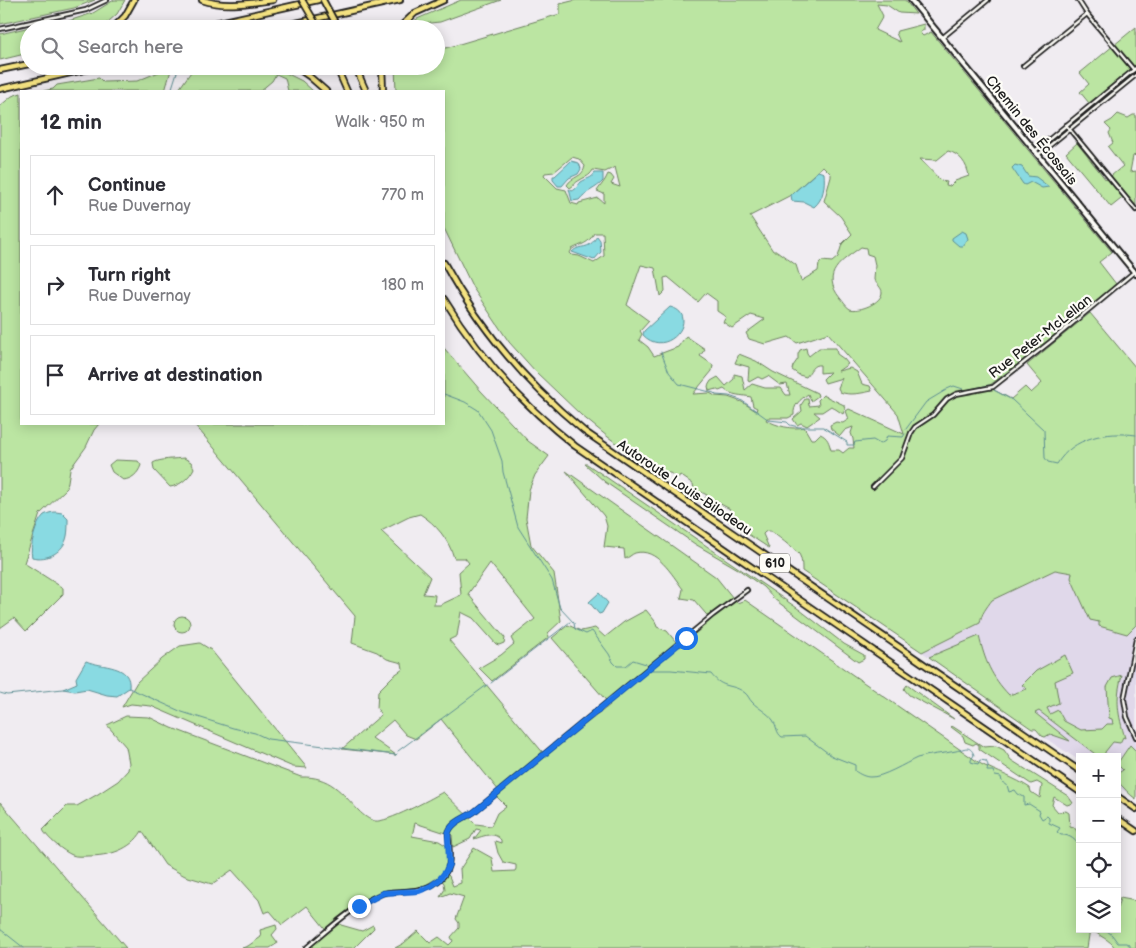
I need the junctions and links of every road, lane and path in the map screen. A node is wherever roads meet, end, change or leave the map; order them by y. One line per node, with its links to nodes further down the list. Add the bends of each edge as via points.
1 (107, 0): 14 (street, via 88,10)
2 (134, 0): 15 (highway)
3 (202, 0): 4 (highway, via 229,5)
4 (273, 0)
5 (302, 0): 18 (highway, bridge)
6 (318, 0): 16 (highway)
7 (323, 0): 19 (highway, bridge)
8 (400, 0): 17 (highway)
9 (444, 0): 20 (highway, via 415,13)
10 (911, 0): 23 (main road, Chemin des Écossais)
11 (988, 0): 23 (street)
12 (1078, 0): 13 (street)
13 (1087, 14): 25 (street); 26 (street)
14 (42, 20)
15 (121, 20)
16 (228, 20)
17 (310, 20)
18 (314, 20)
19 (334, 20)
20 (408, 20)
21 (20, 25): 22 (street)
22 (0, 29)
23 (942, 38): 43 (main road, Chemin des Écossais)
24 (20, 66): 27 (highway)
25 (1023, 66)
26 (1135, 69): 34 (street)
27 (0, 70)
28 (60, 75): 36 (highway)
29 (308, 75): 37 (highway)
30 (340, 75): 38 (highway)
31 (359, 75): 39 (highway)
32 (382, 75): 40 (highway)
33 (1136, 75): 35 (street)
34 (1122, 79): 35 (street); 41 (street)
35 (1126, 83): 42 (street)
36 (0, 88)
37 (325, 90)
38 (347, 90)
39 (366, 90)
40 (383, 90)
41 (1066, 125): 42 (street); 43 (street)
42 (1070, 130): 44 (street); 45 (street)
43 (1035, 151): 44 (main road, Chemin des Écossais)
44 (1038, 155): 47 (main road, Chemin des Écossais)
45 (1136, 210)
46 (445, 265): 53 (highway, Autoroute Louis-Bilodeau / 610, via 475,314 504,352 538,390 587,433)
47 (1135, 273): 49 (street, Rue Peter-McLellan, via 996,384 956,394 947,400 915,427 902,458)
48 (445, 300): 54 (highway, Autoroute Louis-Bilodeau / 610, via 500,375 575,446)
49 (872, 487)
50 (748, 590): 59 (street, via 713,615 474,812 454,824 448,834 449,864 439,880 419,891 383,893 371,899)
51 (1136, 639): 52 (street, via 1124,699 1126,717)
52 (1136, 737)
53 (1076, 768)
54 (1076, 789)
55 (1120, 798): 56 (highway)
56 (1136, 809)
57 (1121, 821): 58 (highway)
58 (1136, 831)
59 (306, 948)

